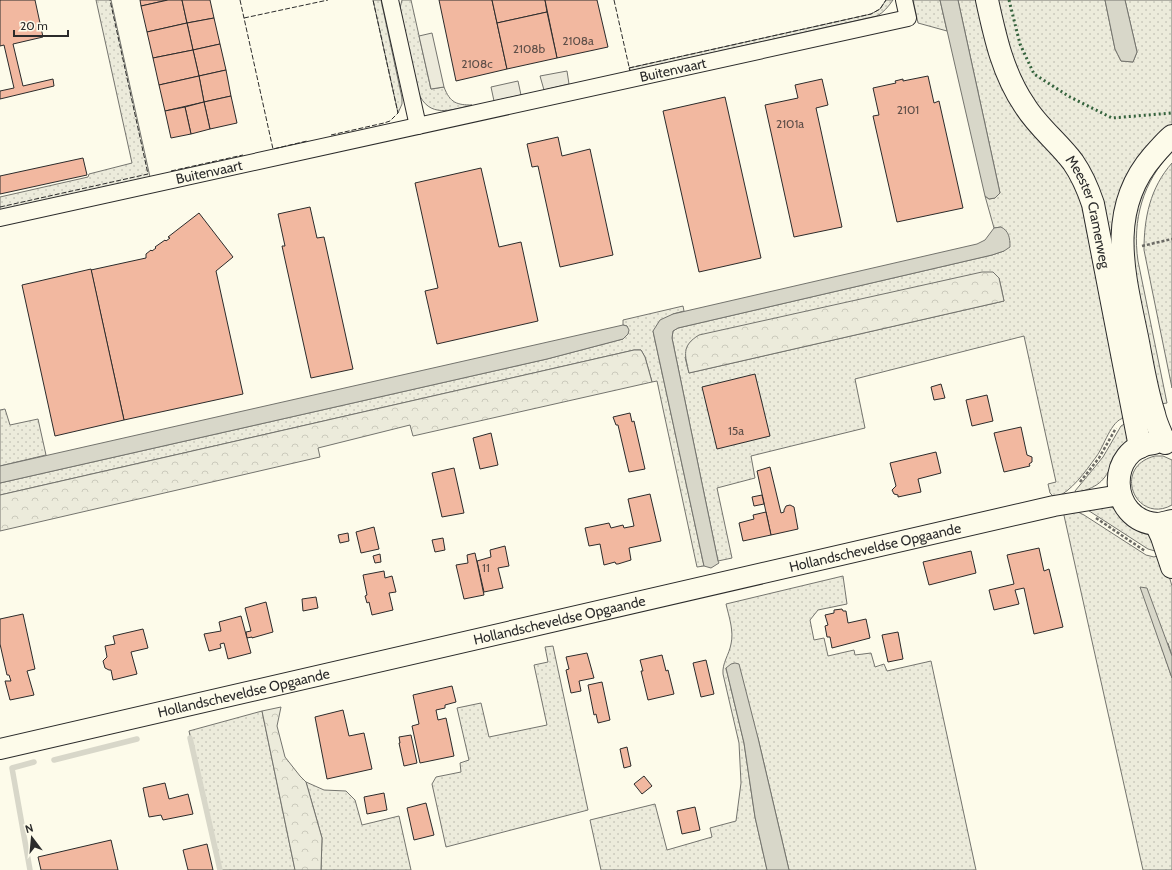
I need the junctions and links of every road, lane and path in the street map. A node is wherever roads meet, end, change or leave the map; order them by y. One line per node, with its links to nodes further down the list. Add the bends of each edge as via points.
1 (390, 0): 4 (street)
2 (904, 0): 4 (street, Buitenvaart, via 908,18)
3 (987, 0): 9 (main road, Meester Cramerweg, via 998,49 1015,91 1038,124 1072,161 1089,194 1098,225 1103,262)
4 (418, 126): 6 (street, Buitenvaart)
5 (1172, 136): 10 (main road, Meester Cramerweg, via 1147,163 1135,184 1126,209 1122,244 1124,274 1147,386 1154,415)
6 (0, 218)
7 (1172, 239): 8 (path)
8 (1140, 246)
9 (1135, 419): 11 (main road, Meester Cramerweg); 12 (path, via 1119,424 1100,458)
10 (1169, 443): 11 (main road, via 1150,443)
11 (1140, 447): 13 (main road, via 1131,453 1119,472)
12 (1078, 483)
13 (1120, 495): 15 (main road, via 1124,505 1141,520); 17 (street, Hollandscheveldse Opgaande, via 1054,506)
14 (1096, 518): 16 (path, via 1148,552)
15 (1164, 523): 16 (main road)
16 (1170, 559)
17 (0, 749)

